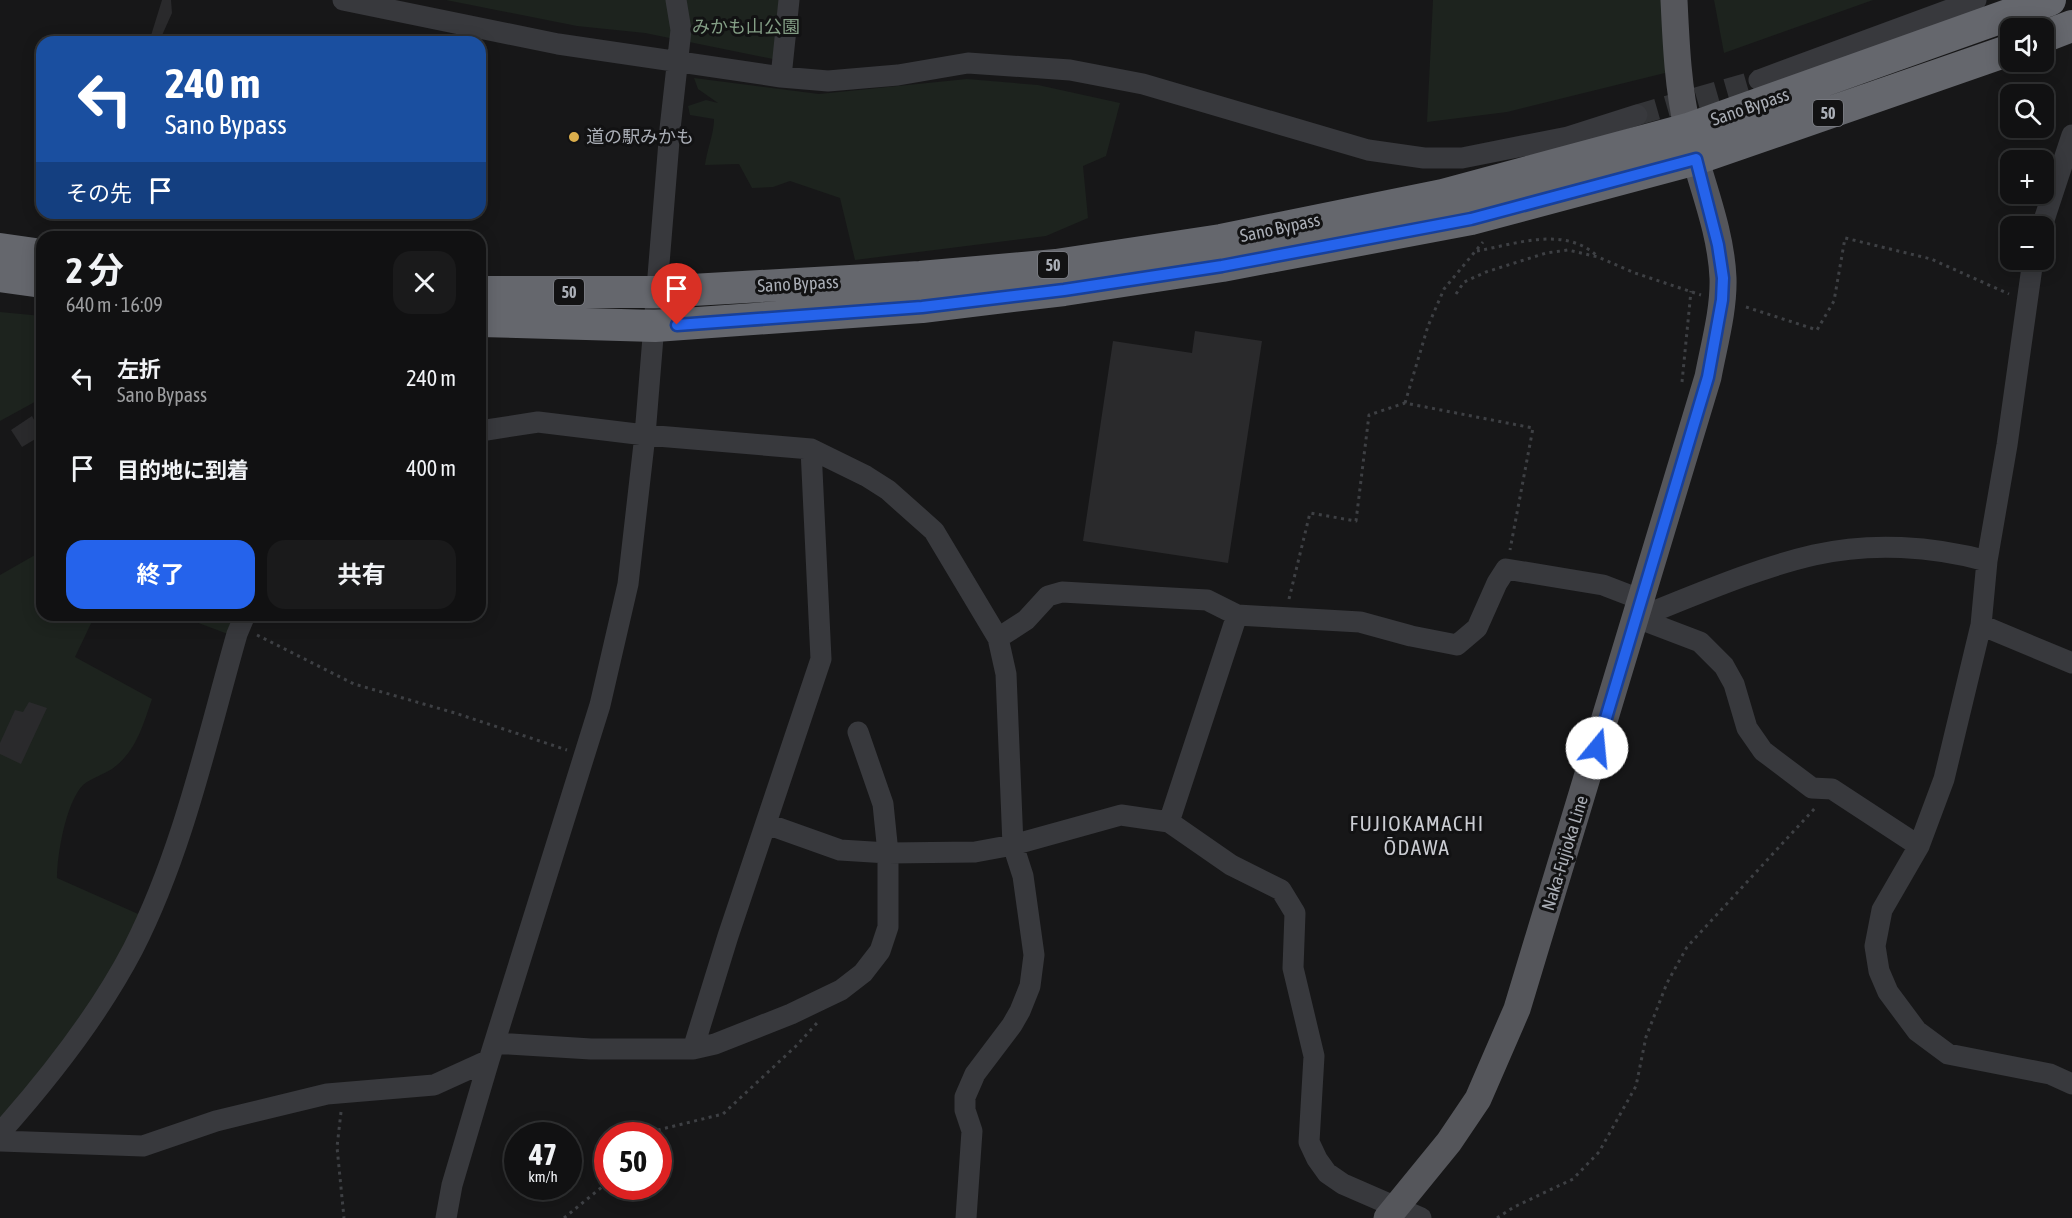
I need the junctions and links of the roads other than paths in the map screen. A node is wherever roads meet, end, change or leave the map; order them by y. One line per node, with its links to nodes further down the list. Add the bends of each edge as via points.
1 (343, 0): 10 (street, via 558,44)
2 (676, 0): 10 (street, via 681,30)
3 (789, 0): 11 (street)
4 (1674, 0): 14 (main road, Naka-Fujioka Line, via 1676,52)
5 (1976, 0): 12 (street)
6 (2050, 0): 14 (highway, Sano Bypass / 50)
7 (2072, 26): 8 (highway)
8 (2054, 33)
9 (2000, 53): 16 (highway, Sano Bypass / 50)
10 (677, 60): 11 (street); 24 (street)
11 (781, 77): 13 (street, via 828,81 968,63 1070,70 1143,84 1368,150 1425,158 1462,158 1568,137)
12 (1759, 80)
13 (1637, 115)
14 (1688, 129): 16 (main road, Naka-Fujioka Line); 24 (highway, Sano Bypass / 50, via 1443,195 1221,240 1056,265)
15 (2072, 135): 17 (street)
16 (1696, 159): 26 (highway, Sano Bypass / 50, via 1492,213 1222,266 922,307); 31 (main road, Naka-Fujioka Line, via 1718,245 1722,300 1708,377)
17 (2045, 216)
18 (0, 249): 19 (highway)
19 (36, 254)
20 (2031, 270): 30 (street)
21 (0, 276): 22 (highway)
22 (36, 281)
23 (486, 292): 24 (highway, Sano Bypass / 50)
24 (657, 292): 26 (street)
25 (486, 321): 26 (highway, Sano Bypass / 50)
26 (655, 326): 28 (street)
27 (486, 430): 28 (street, via 538,422)
28 (645, 435): 29 (street); 44 (street, via 628,584 608,673)
29 (811, 449): 35 (street, via 888,490 934,531); 39 (street, via 821,659)
30 (1987, 561): 31 (street, via 1921,548 1868,548 1815,555); 34 (street)
31 (1640, 609): 32 (street, via 1603,585 1506,569 1477,628 1457,645 1360,622); 41 (street, via 1700,642 1724,666 1734,684 1747,728 1763,751 1812,788 1832,789); 48 (main road, Naka-Fujioka Line, via 1517,1009 1497,1060 1455,1134)
32 (1237, 615): 35 (street, via 1207,600 1062,592 1048,596 1026,620); 38 (street)
33 (243, 621): 46 (street, via 175,850 133,949 56,1067)
34 (1981, 625): 36 (street); 41 (street, via 1944,779)
35 (998, 638): 40 (street, via 1006,674)
36 (2072, 663)
37 (858, 732): 42 (street, via 883,804)
38 (1168, 822): 40 (street, via 1121,815); 48 (street, via 1231,865 1281,890 1295,913 1293,968 1314,1056 1309,1142 1327,1173)
39 (766, 824): 42 (street, via 840,850); 43 (street)
40 (1013, 845): 42 (street, via 975,852); 50 (street, via 1030,914 1033,965 1020,1011 975,1074 966,1096 964,1110 972,1131)
41 (1919, 846): 45 (street, via 1882,910 1875,946 1888,992 1917,1031 1948,1054 2050,1074)
42 (888, 853): 43 (street, via 888,927 880,951 864,973 841,990 791,1014)
43 (693, 1049): 44 (street)
44 (492, 1051): 47 (street, via 434,1085 327,1095 216,1120 143,1146); 49 (street)
45 (2072, 1084)
46 (0, 1133)
47 (0, 1141)
48 (1391, 1213): 51 (street)
49 (446, 1218)
50 (966, 1218)
51 (1421, 1218)

